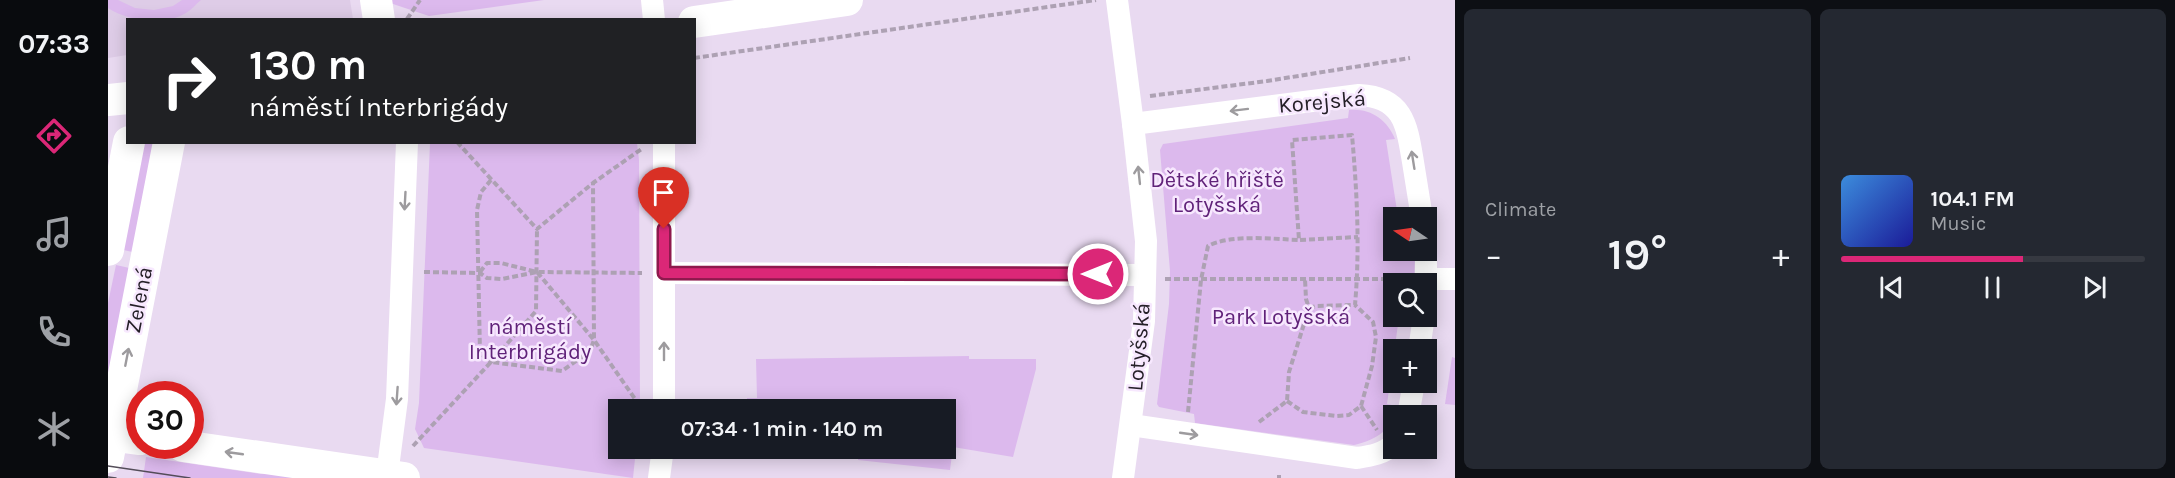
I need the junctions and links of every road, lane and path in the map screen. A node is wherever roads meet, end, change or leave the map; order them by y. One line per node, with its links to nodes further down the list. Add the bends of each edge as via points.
1 (376, 0): 7 (street)
2 (420, 0): 8 (path)
3 (652, 0): 9 (street)
4 (847, 0): 10 (street)
5 (1095, 0): 11 (path)
6 (1117, 0): 16 (street, Lotyšská)
7 (379, 18)
8 (407, 18)
9 (654, 18)
10 (696, 22)
11 (696, 58)
12 (1410, 58): 13 (path, via 1152,97)
13 (1146, 94)
14 (126, 98): 15 (street)
15 (108, 100)
16 (1133, 124): 24 (street, Korejská, one-way to 16, via 1407,128 1397,110 1381,98 1359,95); 34 (street, Lotyšská, one-way to 16, via 1146,241)
17 (129, 144): 28 (street, Zelená)
18 (169, 144): 53 (street, Zelená, one-way to 18)
19 (407, 144): 30 (street, one-way to 30)
20 (459, 144): 22 (path)
21 (654, 145): 23 (path); 33 (street)
22 (491, 180): 25 (path); 31 (path, via 481,192 477,210)
23 (593, 183): 25 (path); 32 (path)
24 (1420, 207)
25 (537, 229): 29 (path)
26 (1358, 237): 27 (path); 27 (path, via 1352,135 1292,140); 36 (path)
27 (1299, 240): 38 (path, via 1213,243 1206,250)
28 (108, 250)
29 (537, 272): 31 (path, via 501,279); 31 (path, via 487,263); 32 (path); 43 (path); 44 (path, via 537,311)
30 (402, 273): 31 (path); 57 (street, one-way to 57)
31 (480, 273): 44 (path, via 480,353)
32 (595, 273): 33 (path); 43 (path)
33 (664, 273): 34 (street); 46 (street, one-way to 33)
34 (1155, 277): 38 (path); 50 (street, Lotyšská, via 1144,321)
35 (1305, 279): 36 (path); 38 (path); 42 (path)
36 (1357, 279): 39 (path); 41 (path)
37 (1455, 279): 40 (street)
38 (1201, 280): 51 (path)
39 (1383, 280)
40 (1437, 282)
41 (1355, 305): 42 (path); 48 (path, via 1373,322 1376,337)
42 (1309, 308): 47 (path, via 1289,372)
43 (594, 340): 44 (path, via 590,351 562,371); 45 (path)
44 (491, 362): 57 (path)
45 (635, 399)
46 (664, 399)
47 (1287, 401): 48 (path, via 1303,412 1336,416 1349,415); 49 (path)
48 (1361, 406): 52 (path)
49 (1257, 424)
50 (1131, 425): 51 (street); 59 (street, Lotyšská)
51 (1185, 434): 55 (street, one-way to 55, via 1357,458)
52 (1383, 434)
53 (117, 442)
54 (204, 448): 57 (street, one-way to 54)
55 (1383, 451)
56 (662, 459): 58 (street)
57 (400, 468)
58 (659, 478)
59 (1123, 478)

